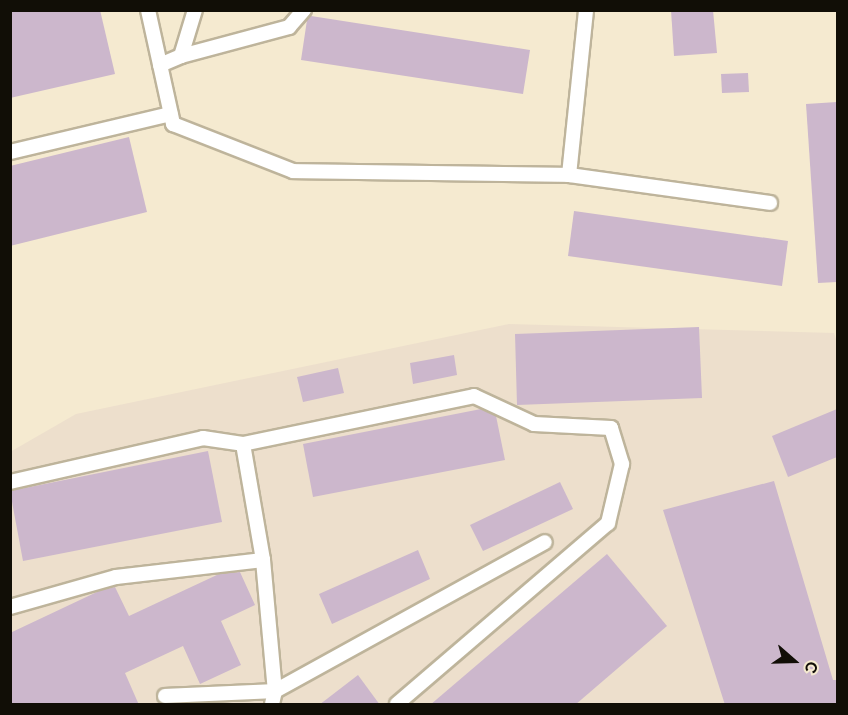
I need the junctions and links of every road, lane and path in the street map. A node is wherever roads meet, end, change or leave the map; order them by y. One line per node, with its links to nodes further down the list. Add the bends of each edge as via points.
1 (148, 10): 6 (lane)
2 (195, 10): 5 (lane)
3 (304, 10): 5 (lane, via 289,27)
4 (586, 10): 9 (lane)
5 (181, 56): 6 (lane)
6 (160, 65): 7 (lane)
7 (171, 114): 8 (lane); 9 (lane, via 173,124 293,171)
8 (10, 152)
9 (569, 175): 10 (lane)
10 (770, 203)
11 (243, 444): 12 (lane, via 202,438); 14 (lane); 18 (lane, via 474,396 534,424 611,428 622,464 608,523)
12 (10, 482)
13 (545, 542): 17 (lane)
14 (263, 560): 15 (lane, via 116,577); 17 (lane)
15 (10, 607)
16 (165, 696): 17 (lane)
17 (274, 698)
18 (397, 705)

